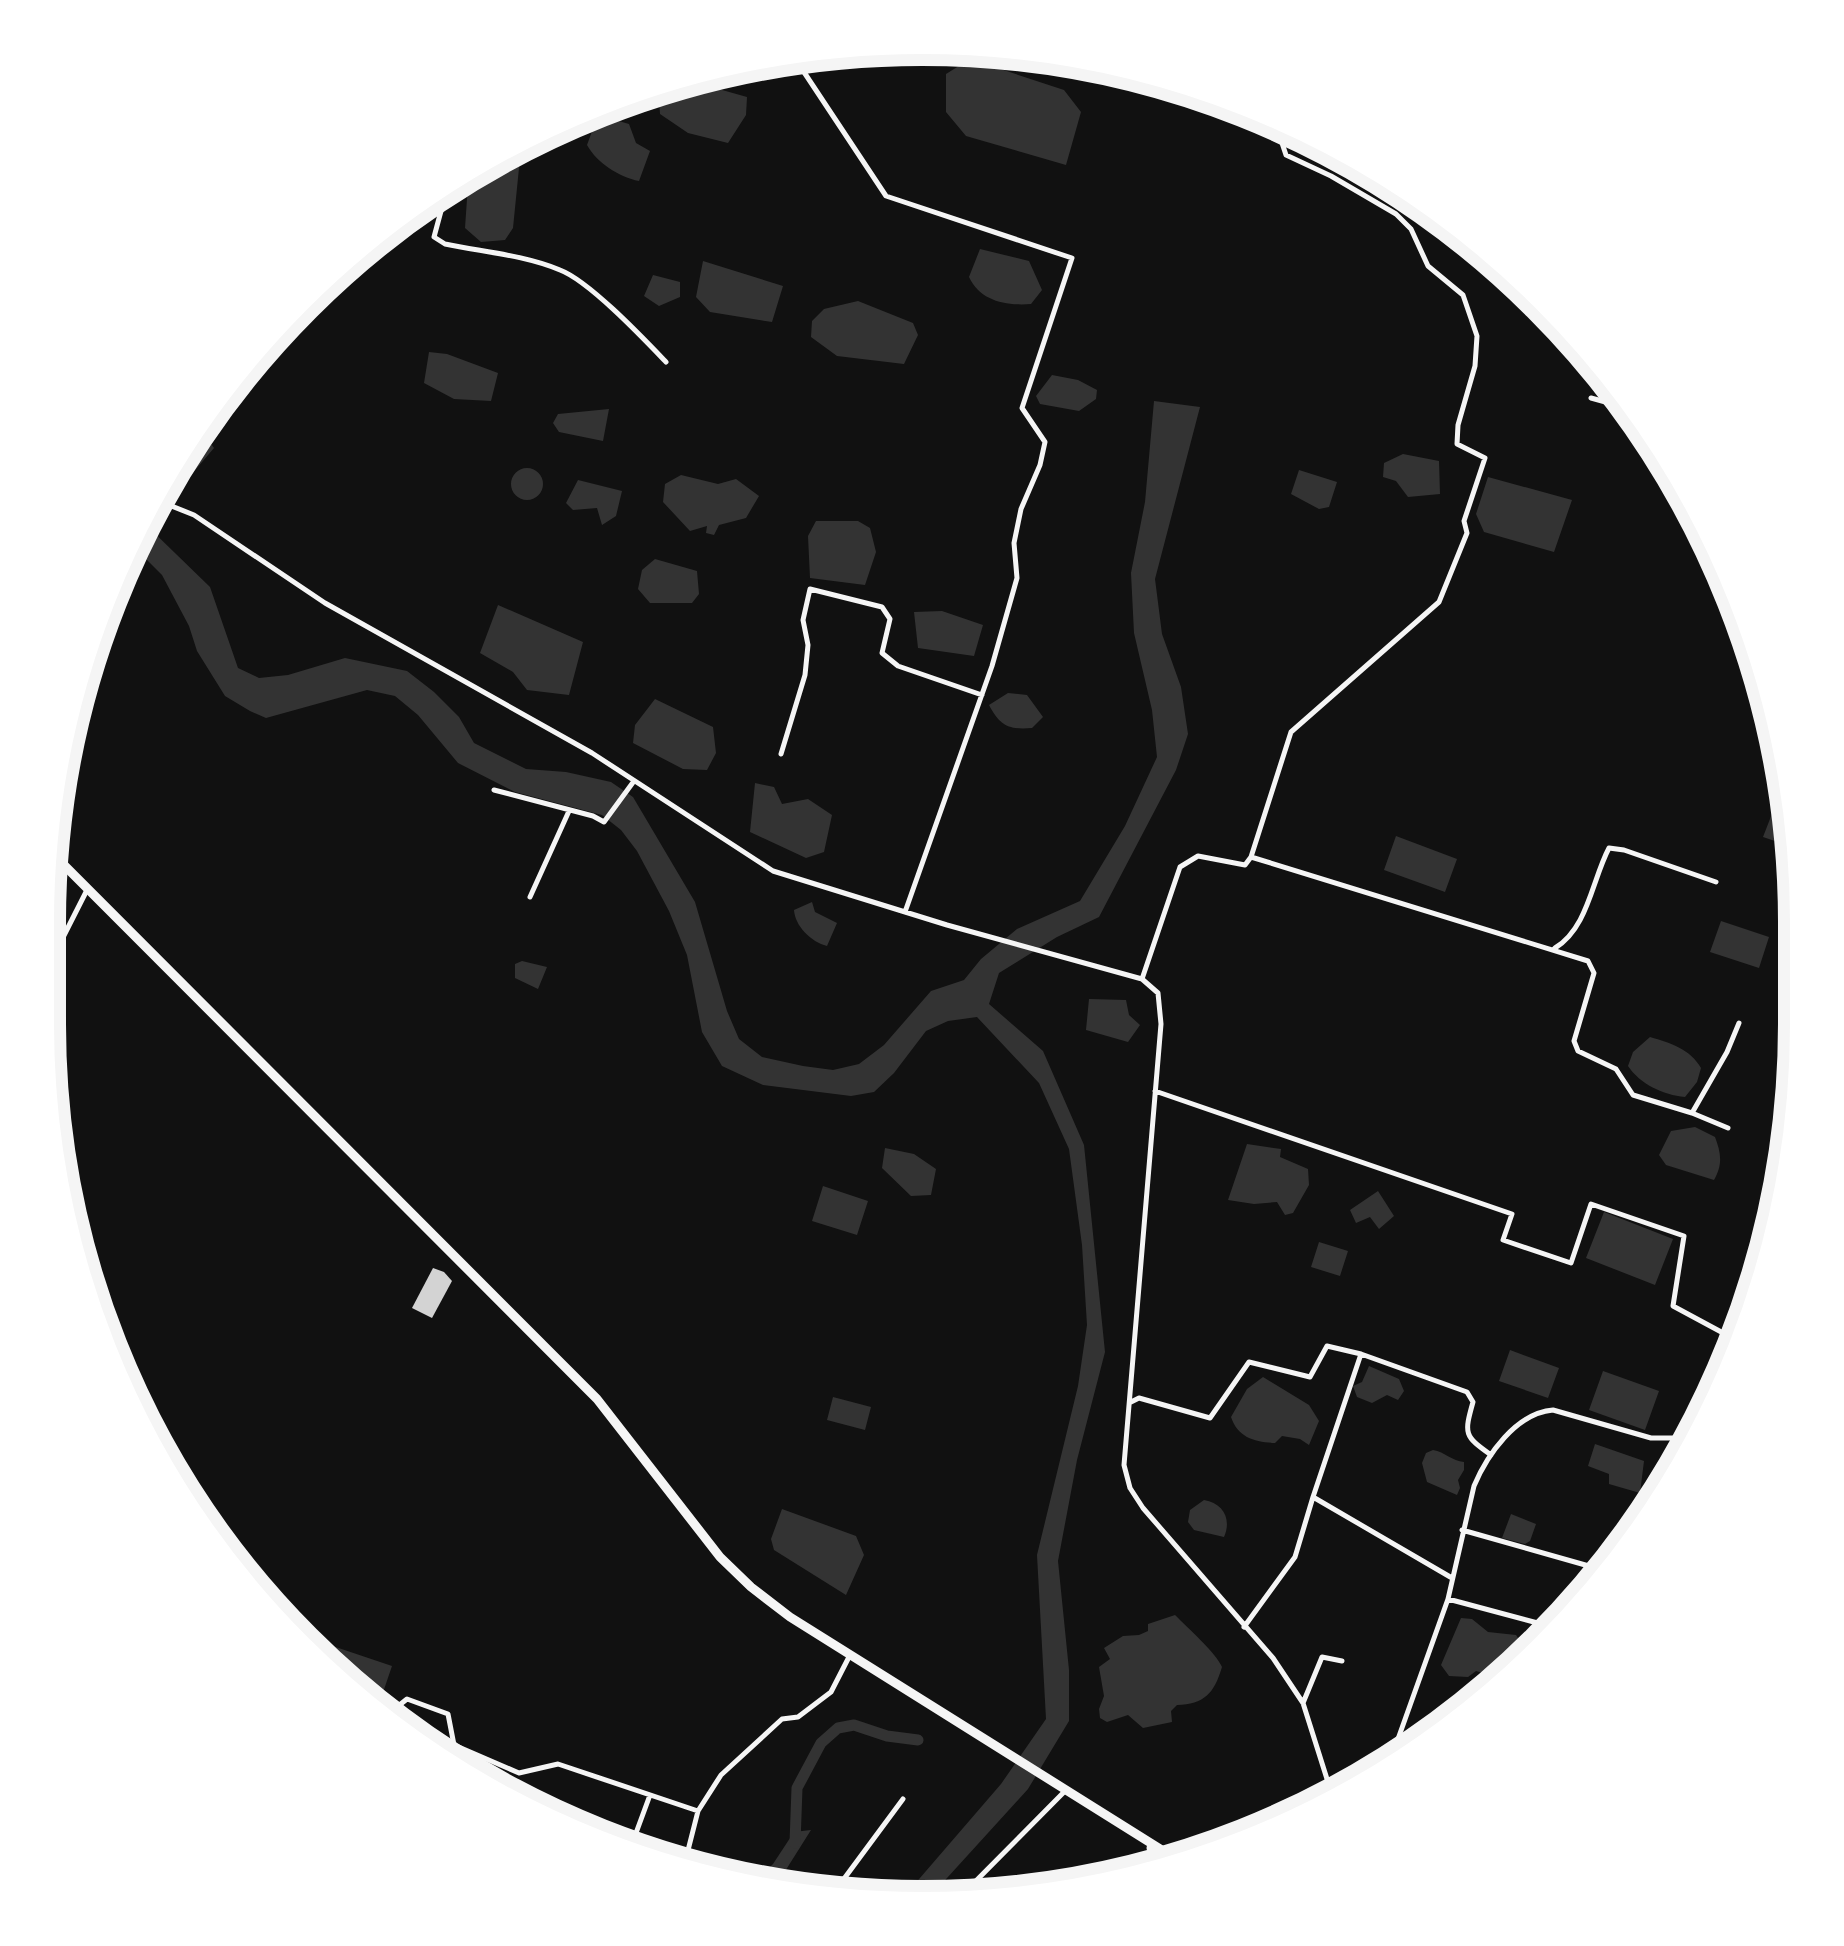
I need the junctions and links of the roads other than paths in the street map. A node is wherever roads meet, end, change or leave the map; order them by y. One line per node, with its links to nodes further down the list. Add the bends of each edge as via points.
1 (803, 68): 8 (street, via 886,196 1072,258 1022,408 1046,442 1020,509 1014,542 1018,578)
2 (1281, 139): 13 (street, via 1286,155 1396,214 1428,266 1462,295 1477,336 1458,444 1485,458 1464,520 1467,533 1440,602 1292,732)
3 (443, 205): 4 (street, via 434,238 565,271)
4 (666, 362)
5 (1591, 398): 6 (street)
6 (1611, 403)
7 (168, 505): 10 (street)
8 (982, 695): 9 (street, via 898,666 882,652 890,619 882,607 810,589 805,675); 18 (street)
9 (781, 754)
10 (634, 781): 12 (street, via 604,822); 18 (street, via 773,871)
11 (494, 790): 12 (street)
12 (569, 810): 17 (street)
13 (1252, 857): 20 (street); 21 (street, via 1244,865 1198,856 1180,866)
14 (62, 863): 16 (main road)
15 (1716, 882): 20 (street, via 1610,848 1580,920)
16 (88, 887): 19 (street); 38 (main road, via 597,1399 720,1557 790,1617)
17 (530, 898)
18 (905, 912): 21 (street)
19 (60, 943)
20 (1555, 948): 24 (street, via 1588,961 1594,972 1574,1041 1578,1052 1616,1068 1632,1095)
21 (1142, 979): 23 (street, via 1158,993)
22 (1739, 1024): 24 (street)
23 (1155, 1092): 26 (street, via 1512,1214 1503,1240 1571,1263 1591,1204 1684,1236 1673,1306); 28 (street)
24 (1692, 1112): 25 (street)
25 (1728, 1128)
26 (1725, 1334)
27 (1361, 1354): 28 (street, via 1327,1346 1310,1377 1249,1362 1210,1418 1138,1398); 30 (street, via 1467,1392 1473,1402 1470,1440); 31 (street)
28 (1132, 1402): 37 (street, via 1124,1465 1130,1488)
29 (1678, 1438): 30 (street, via 1651,1438 1553,1410 1511,1431)
30 (1491, 1455): 32 (street)
31 (1314, 1498): 34 (street); 37 (street, via 1295,1557)
32 (1462, 1530): 33 (street); 34 (street)
33 (1591, 1566)
34 (1452, 1578): 35 (street)
35 (1448, 1599): 36 (street); 42 (street)
36 (1541, 1624)
37 (1244, 1627): 40 (street)
38 (850, 1655): 44 (main road); 47 (street, via 831,1692 798,1717 782,1719 721,1775)
39 (1342, 1660): 40 (street, via 1322,1657)
40 (1302, 1703): 43 (street)
41 (397, 1708): 45 (street, via 408,1699 448,1714 454,1745 518,1773 558,1764)
42 (1396, 1744)
43 (1329, 1783)
44 (1065, 1791): 49 (main road); 54 (street)
45 (650, 1794): 47 (street); 48 (street)
46 (903, 1798): 53 (street)
47 (698, 1811): 51 (street)
48 (635, 1836)
49 (1142, 1839): 50 (main road); 52 (main road)
50 (1163, 1851)
51 (687, 1853)
52 (1156, 1854)
53 (842, 1882)
54 (972, 1884)

